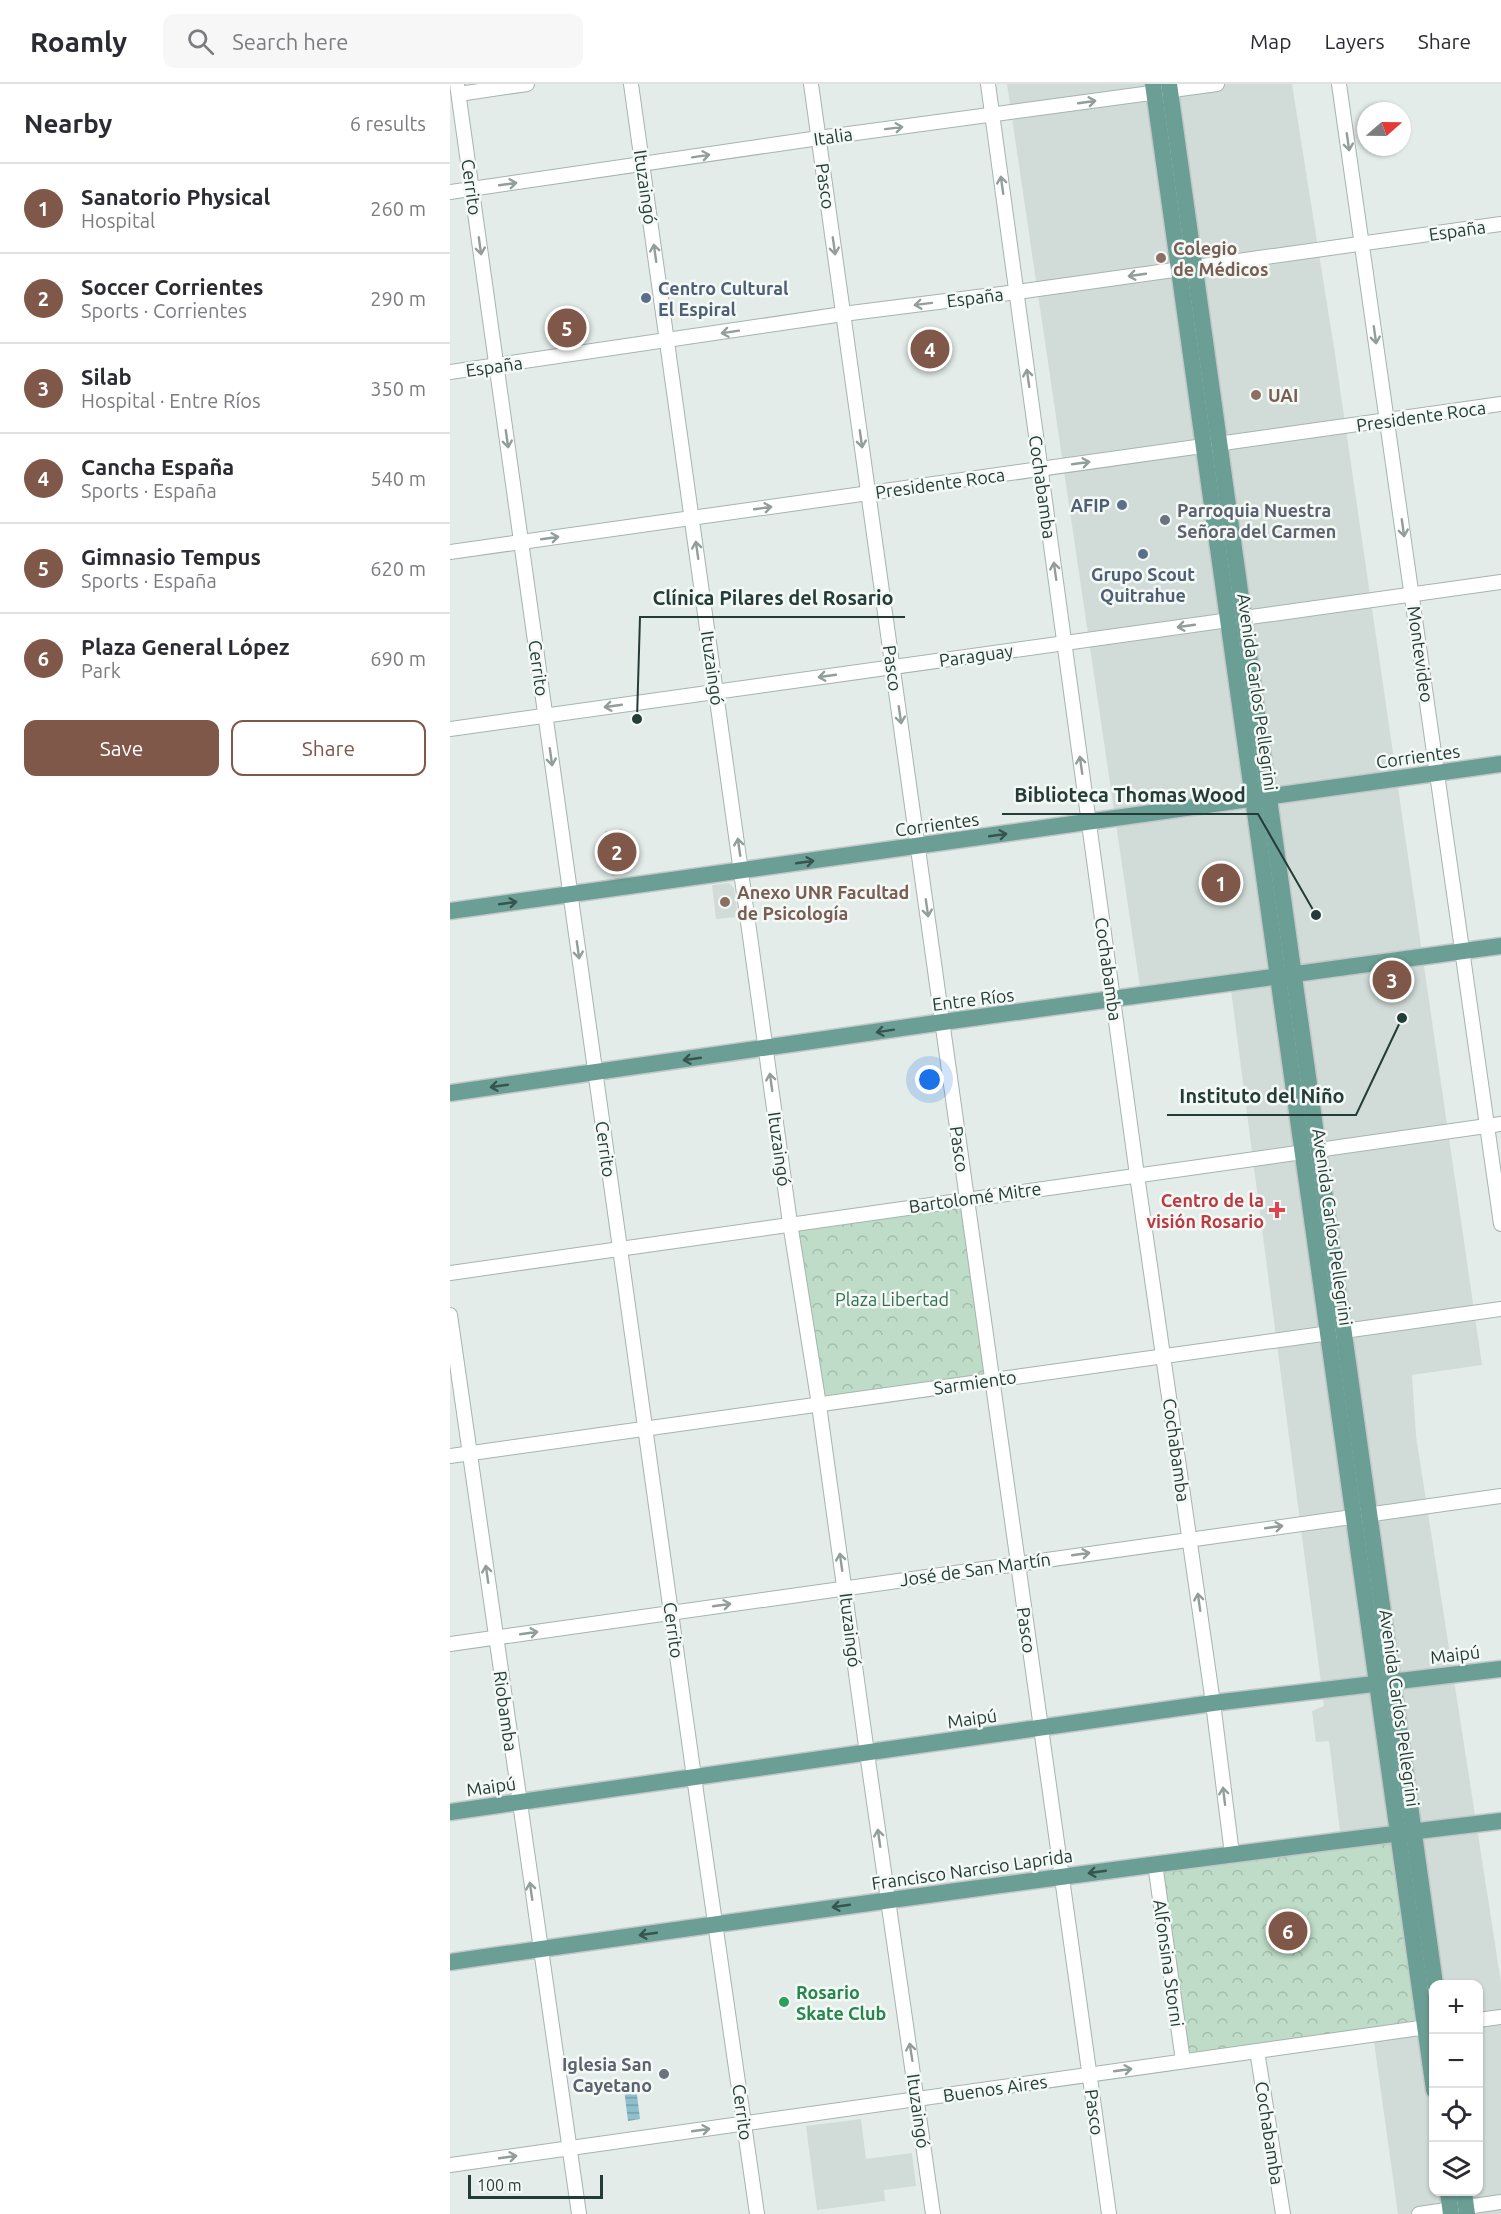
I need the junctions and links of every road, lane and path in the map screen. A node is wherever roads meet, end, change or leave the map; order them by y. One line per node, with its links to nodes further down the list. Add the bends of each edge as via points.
1 (527, 84): 8 (street)
2 (632, 84): 11 (street, Ituzaingó)
3 (811, 84): 10 (street, Pasco)
4 (988, 84): 9 (street, Cochabamba)
5 (1216, 84): 7 (street, Italia)
6 (1339, 84): 15 (street, Montevideo, one-way to 15)
7 (1161, 88): 9 (street, Italia, one-way to 7); 16 (main road, Avenida Carlos Pellegrini)
8 (458, 89): 12 (street, Cerrito)
9 (992, 116): 10 (street, Italia, one-way to 9); 17 (street, Cochabamba, one-way to 9)
10 (819, 138): 11 (street, Italia, one-way to 10); 18 (street, Pasco, one-way to 18)
11 (642, 165): 12 (street, Italia, one-way to 11); 19 (street, Ituzaingó, one-way to 11)
12 (472, 189): 13 (street, Italia); 20 (street, Cerrito, one-way to 20)
13 (450, 192)
14 (1501, 224): 15 (street, España)
15 (1362, 243): 16 (street, España); 23 (street, Montevideo, one-way to 23)
16 (1187, 268): 17 (street, España, one-way to 17); 24 (main road, Avenida Carlos Pellegrini)
17 (1017, 292): 18 (street, España, one-way to 18); 25 (street, Cochabamba, one-way to 17)
18 (843, 314): 19 (street, España, one-way to 19); 26 (street, Pasco, one-way to 26)
19 (667, 341): 20 (street, España); 27 (street, Ituzaingó)
20 (497, 366): 21 (street, España); 28 (street, Cerrito, one-way to 28)
21 (450, 372)
22 (1501, 404): 23 (street, Presidente Roca)
23 (1387, 420): 24 (street, Presidente Roca); 31 (street, Montevideo, one-way to 31)
24 (1211, 445): 25 (street, Presidente Roca, one-way to 24); 32 (main road, Avenida Carlos Pellegrini)
25 (1041, 469): 26 (street, Presidente Roca); 33 (street, Cochabamba, one-way to 25)
26 (868, 493): 27 (street, Presidente Roca, one-way to 26); 34 (street, Pasco)
27 (693, 518): 28 (street, Presidente Roca, one-way to 27); 35 (street, Ituzaingó, one-way to 27)
28 (521, 542): 29 (street, Presidente Roca); 36 (street, Cerrito)
29 (450, 552)
30 (1501, 582): 31 (street, Paraguay)
31 (1412, 594): 32 (street, Paraguay); 39 (street, Montevideo)
32 (1236, 619): 33 (street, Paraguay, one-way to 33); 40 (main road, Avenida Carlos Pellegrini)
33 (1065, 643): 34 (street, Paraguay); 41 (street, Cochabamba, one-way to 33)
34 (893, 667): 35 (street, Paraguay, one-way to 35); 42 (street, Pasco, one-way to 42)
35 (716, 692): 36 (street, Paraguay, one-way to 36); 43 (street, Ituzaingó, one-way to 35)
36 (546, 716): 37 (street, Paraguay); 44 (street, Cerrito, one-way to 44)
37 (450, 729)
38 (1501, 764): 39 (main road, Corrientes)
39 (1437, 772): 40 (main road, Corrientes); 47 (street, Montevideo)
40 (1261, 799): 41 (main road, Corrientes); 48 (main road, Avenida Carlos Pellegrini)
41 (1089, 823): 42 (main road, Corrientes, one-way to 41); 49 (street, Cochabamba)
42 (918, 846): 43 (main road, Corrientes, one-way to 42); 50 (street, Pasco, one-way to 50)
43 (742, 871): 44 (main road, Corrientes); 51 (street, Ituzaingó)
44 (571, 894): 45 (main road, Corrientes, one-way to 44); 52 (street, Cerrito, one-way to 52)
45 (450, 911)
46 (1501, 946): 47 (main road, Entre Ríos)
47 (1464, 952): 48 (main road, Entre Ríos); 55 (street, Montevideo)
48 (1286, 976): 49 (main road, Entre Ríos); 56 (main road, Avenida Carlos Pellegrini)
49 (1114, 1000): 50 (main road, Entre Ríos); 57 (street, Cochabamba)
50 (943, 1022): 51 (main road, Entre Ríos, one-way to 51); 58 (street, Pasco)
51 (766, 1049): 52 (main road, Entre Ríos, one-way to 52); 59 (street, Ituzaingó, one-way to 51)
52 (596, 1073): 53 (main road, Entre Ríos, one-way to 53); 61 (street, Cerrito)
53 (450, 1093)
54 (1501, 1124): 55 (street, Bartolomé Mitre)
55 (1486, 1126): 56 (street, Bartolomé Mitre); 60 (street, Montevideo)
56 (1311, 1151): 57 (street, Bartolomé Mitre); 65 (main road, Avenida Carlos Pellegrini)
57 (1137, 1175): 58 (street, Bartolomé Mitre); 66 (street, Cochabamba)
58 (967, 1198): 59 (street, Bartolomé Mitre); 67 (street, Pasco)
59 (790, 1223): 61 (street, Bartolomé Mitre); 68 (street, Ituzaingó)
60 (1501, 1224)
61 (620, 1248): 62 (street, Bartolomé Mitre); 69 (street, Cerrito)
62 (450, 1273)
63 (1501, 1309): 65 (street, Sarmiento)
64 (450, 1314): 70 (street, Riobamba)
65 (1336, 1333): 66 (street, Sarmiento); 73 (main road, Avenida Carlos Pellegrini)
66 (1163, 1357): 67 (street, Sarmiento); 74 (street, Cochabamba)
67 (992, 1379): 68 (street, Sarmiento); 75 (street, Pasco)
68 (819, 1405): 69 (street, Sarmiento); 76 (street, Ituzaingó, one-way to 68)
69 (645, 1429): 70 (street, Sarmiento); 77 (street, Cerrito)
70 (470, 1454): 71 (street, Sarmiento); 78 (street, Riobamba, one-way to 70)
71 (450, 1456)
72 (1501, 1496): 73 (street, José de San Martín)
73 (1361, 1515): 74 (street, José de San Martín, one-way to 73); 81 (main road, Avenida Carlos Pellegrini)
74 (1190, 1539): 75 (street, José de San Martín, one-way to 74); 82 (street, Cochabamba, one-way to 74)
75 (1018, 1563): 76 (street, José de San Martín); 83 (street, Pasco)
76 (845, 1588): 77 (street, José de San Martín, one-way to 76); 84 (street, Ituzaingó)
77 (671, 1612): 78 (street, José de San Martín, one-way to 77); 85 (street, Cerrito)
78 (495, 1637): 79 (street, José de San Martín); 86 (street, Riobamba)
79 (450, 1644)
80 (1501, 1669): 81 (main road, Maipú)
81 (1385, 1682): 82 (main road, Maipú); 89 (main road, Avenida Carlos Pellegrini)
82 (1213, 1703): 83 (main road, Maipú); 90 (street, Cochabamba, one-way to 82)
83 (1041, 1728): 84 (main road, Maipú); 92 (street, Pasco)
84 (867, 1753): 85 (main road, Maipú); 93 (street, Ituzaingó, one-way to 84)
85 (694, 1777): 86 (main road, Maipú); 94 (street, Cerrito)
86 (519, 1802): 87 (main road, Maipú); 95 (street, Riobamba, one-way to 86)
87 (450, 1812)
88 (1501, 1821): 89 (main road, Francisco Narciso Laprida)
89 (1406, 1833): 90 (main road, Francisco Narciso Laprida); 97 (main road, Avenida Carlos Pellegrini); 100 (main road, Avenida Carlos Pellegrini)
90 (1232, 1854): 91 (main road, Francisco Narciso Laprida)
91 (1155, 1864): 92 (main road, Francisco Narciso Laprida, one-way to 92); 103 (street, Alfonsina Storni)
92 (1062, 1876): 93 (main road, Francisco Narciso Laprida); 104 (street, Pasco)
93 (888, 1899): 94 (main road, Francisco Narciso Laprida, one-way to 94); 106 (street, Ituzaingó, one-way to 93)
94 (715, 1924): 95 (main road, Francisco Narciso Laprida, one-way to 95); 107 (street, Cerrito)
95 (539, 1949): 96 (main road, Francisco Narciso Laprida); 108 (street, Riobamba)
96 (450, 1962)
97 (1434, 1980)
98 (1501, 2017): 99 (street)
99 (1483, 2019)
100 (1429, 2027): 102 (street, Buenos Aires)
101 (1430, 2034): 105 (main road, Avenida Carlos Pellegrini)
102 (1257, 2051): 103 (street, Buenos Aires); 116 (street, Cochabamba)
103 (1183, 2061): 104 (street, Buenos Aires, one-way to 103)
104 (1090, 2075): 106 (street, Buenos Aires); 115 (street, Pasco)
105 (1434, 2088)
106 (918, 2099): 107 (street, Buenos Aires); 114 (street, Ituzaingó)
107 (745, 2123): 108 (street, Buenos Aires, one-way to 107); 113 (street, Cerrito)
108 (569, 2148): 109 (street, Buenos Aires, one-way to 108); 112 (street, Riobamba)
109 (450, 2165)
110 (1501, 2202): 111 (street)
111 (1460, 2207): 117 (street)
112 (579, 2214)
113 (757, 2214)
114 (933, 2214)
115 (1109, 2214)
116 (1283, 2214)
117 (1419, 2214)

